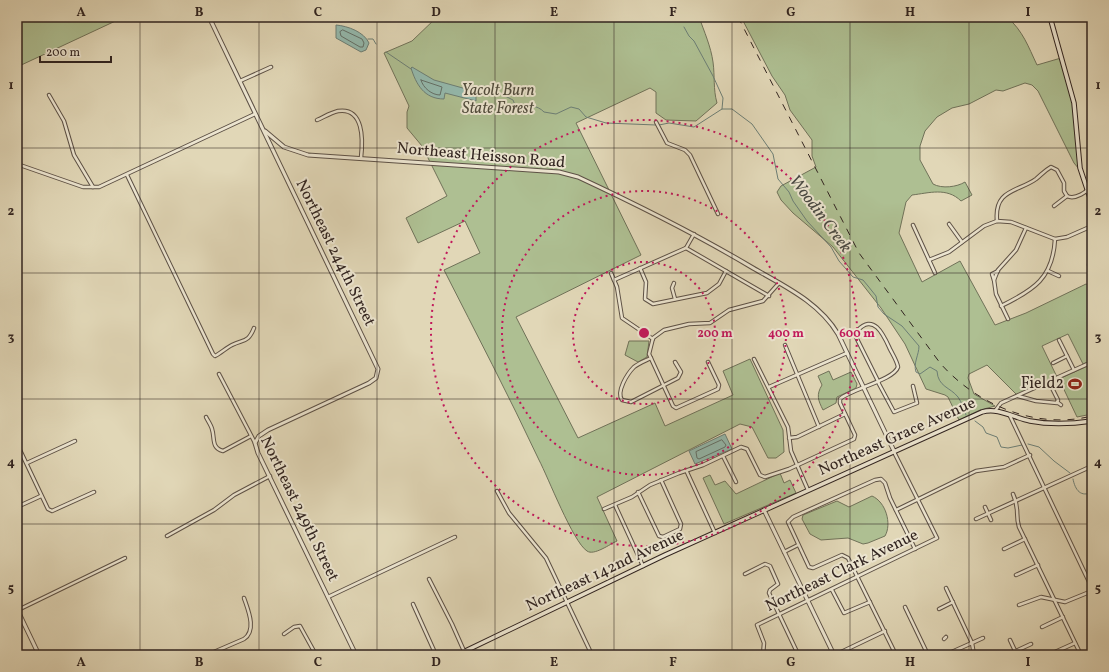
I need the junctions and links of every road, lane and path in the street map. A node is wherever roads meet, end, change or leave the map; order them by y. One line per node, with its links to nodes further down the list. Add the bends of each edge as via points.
1 (209, 17): 4 (street)
2 (1050, 17): 17 (main road, via 1074,103 1080,168)
3 (271, 68): 4 (street)
4 (239, 81): 6 (street)
5 (49, 95): 16 (street, via 64,121 74,155)
6 (255, 114): 9 (street); 14 (street)
7 (317, 120): 12 (street, via 342,111 354,115 360,124 363,146)
8 (656, 122): 21 (street, via 667,143 685,150 690,155)
9 (261, 125): 10 (street, Northeast Heisson Road); 11 (street, Northeast 244th Street)
10 (276, 143): 11 (street); 12 (street, Northeast Heisson Road, via 303,154)
11 (274, 152): 78 (street, Northeast 244th Street, via 378,369 377,375 369,383 261,434)
12 (361, 158): 27 (street, Northeast Heisson Road, via 559,172 578,177)
13 (17, 164): 16 (street, via 83,187)
14 (127, 174): 16 (street); 45 (street, via 213,354 215,356 232,345 245,341)
15 (1092, 184): 17 (street)
16 (93, 188)
17 (1086, 191): 18 (street, via 1073,197); 19 (main road)
18 (1067, 196): 20 (street); 22 (street, via 1063,182 1054,167 1005,195 998,207)
19 (1092, 204)
20 (1054, 206)
21 (718, 214)
22 (997, 221): 26 (street, via 1011,222); 29 (street, via 984,226)
23 (949, 224): 29 (street)
24 (913, 225): 31 (street)
25 (1092, 226): 28 (street, via 1067,237)
26 (1026, 228): 28 (street); 43 (street, via 1016,250 998,270 994,280)
27 (694, 234): 30 (street); 40 (street, Northeast Heisson Road)
28 (1055, 238): 34 (street, via 1053,258)
29 (962, 242): 31 (street, via 949,252)
30 (686, 248): 32 (street); 33 (street)
31 (929, 260): 36 (street)
32 (640, 268): 38 (street); 42 (street, via 646,282 646,300 652,304)
33 (726, 271): 41 (street); 42 (street, via 719,284 707,292)
34 (1048, 271): 37 (street); 43 (street, via 1029,291)
35 (610, 273): 38 (street)
36 (935, 273)
37 (1059, 276)
38 (614, 280): 46 (street, via 622,318)
39 (674, 283): 42 (street, via 672,288)
40 (779, 283): 41 (street); 49 (street, Northeast Heisson Road, via 802,296 827,318)
41 (768, 296): 46 (street, via 763,301 729,310 710,323 664,330)
42 (675, 299)
43 (1001, 306): 44 (street)
44 (1008, 319)
45 (254, 328)
46 (653, 339): 51 (street, via 649,350)
47 (1059, 340): 50 (street)
48 (785, 345): 59 (street)
49 (847, 353): 59 (street); 65 (street, Northeast Heisson Road)
50 (1067, 356): 56 (street); 57 (street)
51 (651, 358): 62 (street); 62 (street, via 633,368 620,391 620,398 624,402 631,402)
52 (754, 358): 64 (street)
53 (675, 362): 62 (street, via 681,370 681,376)
54 (708, 362): 62 (street, via 719,385 717,390 676,408)
55 (1092, 362): 57 (street)
56 (1053, 363)
57 (1074, 370): 61 (street)
58 (219, 374): 75 (street, Northeast 249th Street)
59 (798, 374): 64 (street); 74 (street)
60 (878, 381): 60 (street, via 856,333 867,325 878,328 898,365 894,374); 63 (street, via 894,412 917,403); 65 (street)
61 (1049, 382): 66 (street); 67 (street)
62 (664, 386)
63 (913, 386)
64 (769, 387): 76 (street, via 788,427)
65 (863, 387): 70 (street, via 840,399); 80 (street, Northeast Heisson Road)
66 (1018, 396): 67 (street, via 1036,401); 69 (street, via 1001,403)
67 (1057, 402): 68 (street)
68 (1061, 405)
69 (995, 411): 71 (main road, Northeast Grace Avenue); 80 (main road, Northeast Grace Avenue, via 982,412)
70 (845, 414): 74 (street); 84 (street, via 855,437)
71 (1010, 416): 73 (main road, Northeast Grace Avenue, via 1053,424); 81 (street)
72 (206, 417): 75 (street, via 218,450 223,451)
73 (1092, 421)
74 (819, 427): 76 (street)
75 (251, 436): 78 (street, Northeast 249th Street)
76 (789, 438): 84 (street)
77 (75, 441): 83 (street)
78 (255, 443): 87 (street, Northeast 249th Street)
79 (19, 448): 83 (street)
80 (894, 451): 91 (main road, Northeast Grace Avenue); 97 (street)
81 (1030, 455): 90 (street); 97 (street, via 1004,467 976,471)
82 (724, 456): 84 (street, via 745,447 762,476); 86 (street); 89 (street)
83 (27, 463): 96 (street)
84 (797, 465): 91 (street)
85 (1092, 466): 90 (street)
86 (686, 470): 88 (street); 108 (street)
87 (270, 476): 109 (street); 126 (street, Northeast 249th Street)
88 (661, 480): 94 (street); 94 (street, via 681,527 660,536)
89 (736, 482)
90 (1045, 489): 98 (street); 125 (street)
91 (808, 490): 103 (main road, Northeast Grace Avenue)
92 (497, 491): 129 (street, via 509,513 546,558)
93 (94, 492): 96 (street, via 52,511 48,509)
94 (638, 492): 99 (street)
95 (1013, 494): 98 (street)
96 (41, 496): 100 (street)
97 (918, 499): 104 (street); 113 (street, Northeast Clark Avenue, via 937,538)
98 (1016, 500): 105 (street); 111 (street, via 1017,521)
99 (615, 505): 102 (street); 118 (street)
100 (17, 507)
101 (986, 507): 105 (street)
102 (604, 509)
103 (764, 510): 108 (main road, Northeast 142nd Avenue); 115 (street)
104 (896, 510): 112 (street, via 881,479 865,484 791,518 789,525); 113 (street)
105 (988, 513): 106 (street); 107 (street)
106 (976, 519)
107 (991, 520)
108 (715, 533): 118 (main road, Northeast 142nd Avenue)
109 (166, 536)
110 (455, 537): 126 (street)
111 (1025, 539): 114 (street); 117 (street)
112 (798, 545): 115 (street); 121 (street, via 810,568 845,555)
113 (915, 549): 121 (street, Northeast Clark Avenue)
114 (1004, 549)
115 (783, 552): 130 (street)
116 (125, 558): 137 (street)
117 (1038, 565): 120 (street); 128 (street)
118 (642, 566): 129 (main road, Northeast 142nd Avenue)
119 (745, 574): 138 (street, via 768,564 778,584 769,591)
120 (1016, 575)
121 (858, 577): 124 (street, Northeast Clark Avenue); 131 (street)
122 (429, 579): 149 (street)
123 (946, 588): 132 (street)
124 (832, 590): 130 (street, Northeast Clark Avenue); 131 (street, via 844,613)
125 (1092, 590): 128 (street, via 1068,601)
126 (328, 597): 155 (street, Northeast 249th Street)
127 (244, 598): 153 (street, via 251,622 249,635)
128 (1054, 600): 134 (street, via 1047,597 1038,598); 139 (street)
129 (567, 602): 149 (main road, Northeast 142nd Avenue); 158 (street)
130 (807, 602): 138 (street, Northeast Clark Avenue); 160 (street)
131 (870, 602): 141 (street)
132 (953, 602): 136 (street); 145 (street)
133 (412, 604): 156 (street)
134 (1019, 605)
135 (905, 607): 162 (street)
136 (939, 609)
137 (17, 610): 152 (street)
138 (780, 615): 150 (street); 159 (street, Northeast Clark Avenue, via 757,625 764,643)
139 (1063, 617): 140 (street); 146 (street)
140 (1042, 627)
141 (885, 631): 160 (street); 161 (street)
142 (284, 634): 154 (street, via 300,626)
143 (983, 638): 145 (street)
144 (1010, 640): 148 (street)
145 (972, 643): 163 (street); 164 (street)
146 (1075, 643): 151 (street); 167 (street)
147 (1031, 644): 148 (street)
148 (1015, 651): 165 (street); 166 (street)
149 (464, 652): 157 (main road, Northeast 142nd Avenue)
150 (797, 652)
151 (1055, 652)
152 (39, 655)
153 (207, 655)
154 (316, 655)
155 (356, 655)
156 (436, 655)
157 (457, 655)
158 (592, 655)
159 (763, 655)
160 (836, 655)
161 (896, 655)
162 (928, 655)
163 (945, 655)
164 (974, 655)
165 (1007, 655)
166 (1017, 655)
167 (1081, 655)

